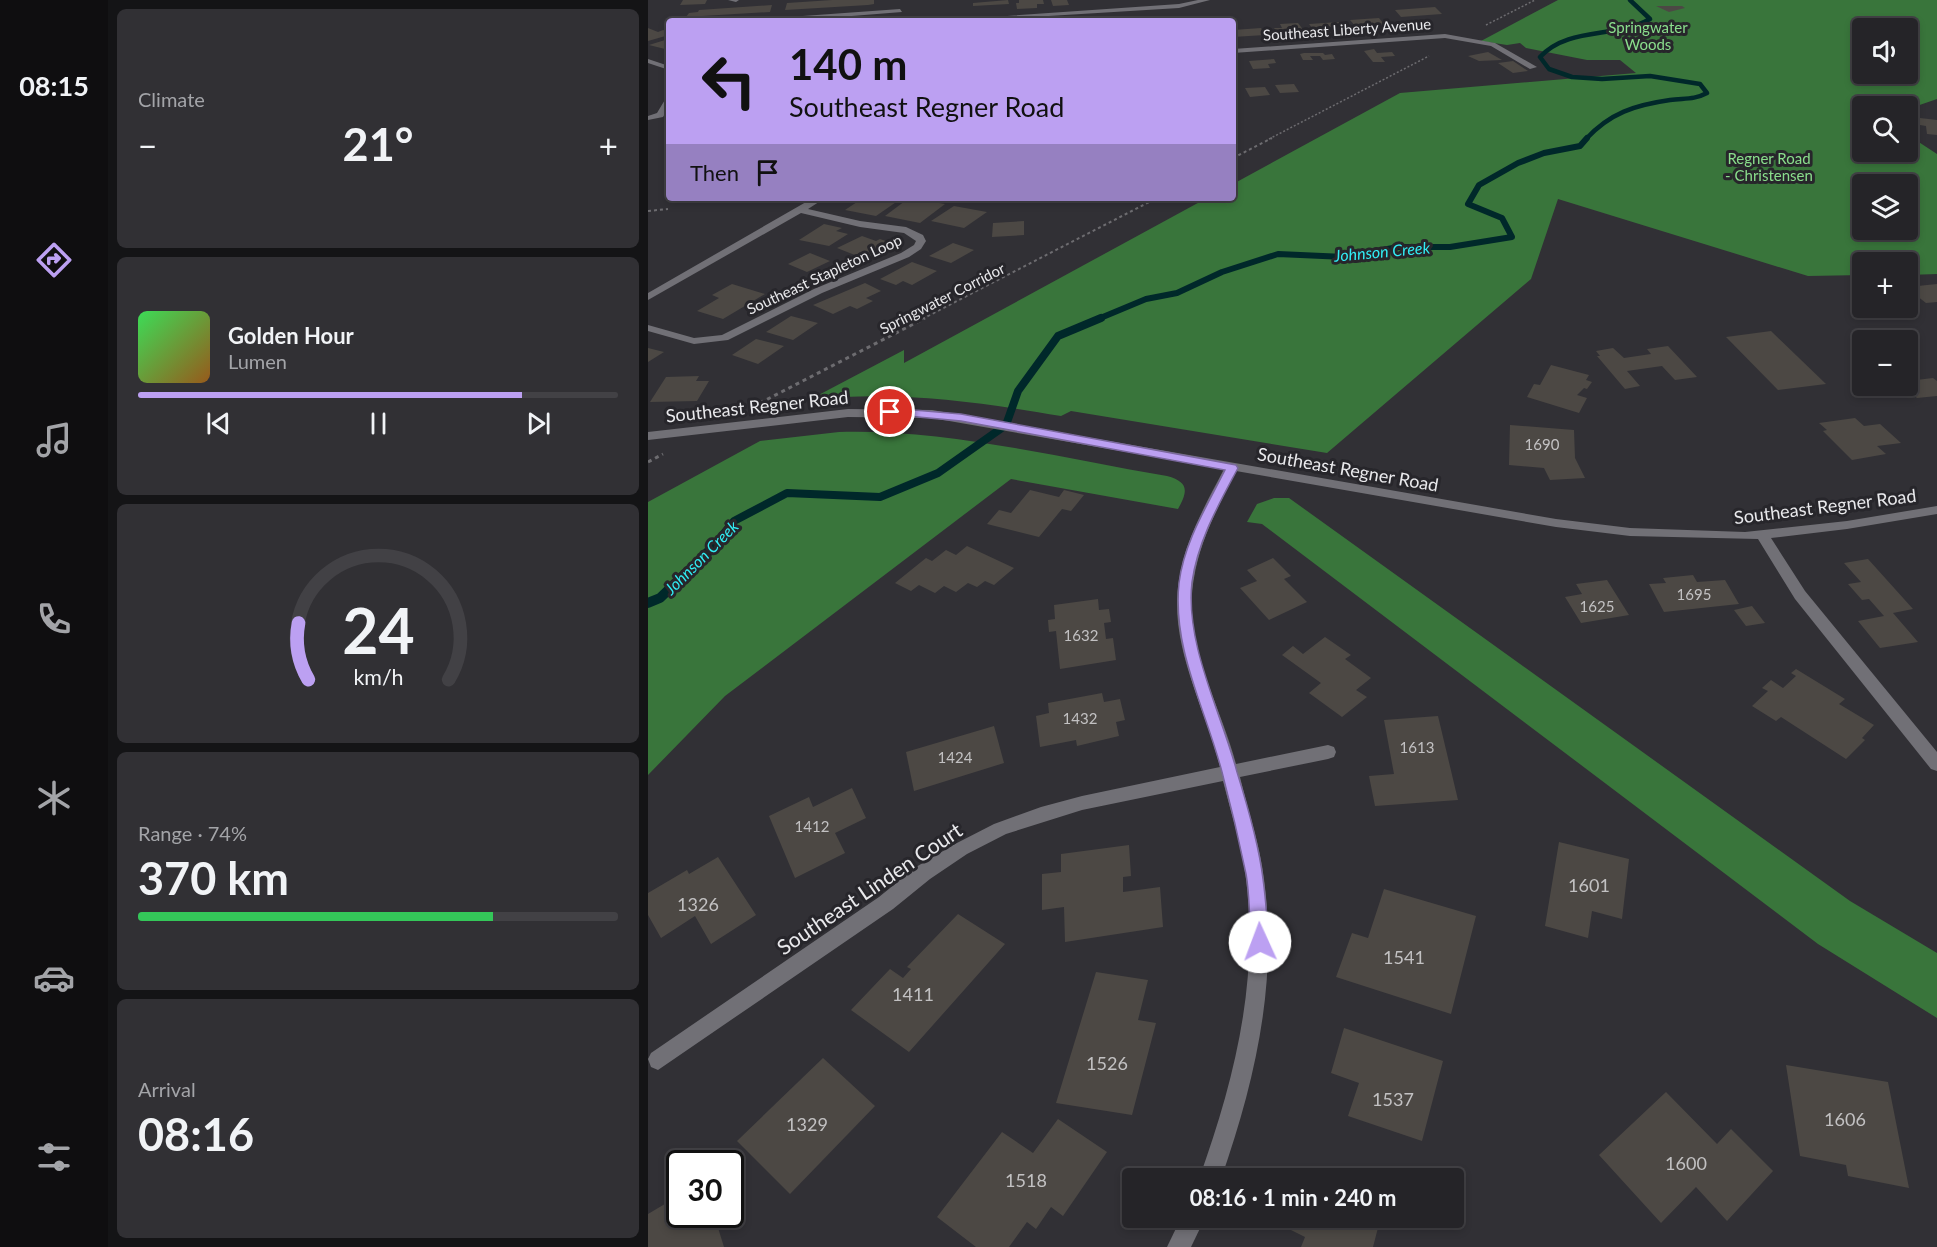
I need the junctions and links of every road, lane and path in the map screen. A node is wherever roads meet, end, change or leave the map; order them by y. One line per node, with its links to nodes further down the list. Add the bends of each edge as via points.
1 (731, 0): 2 (street)
2 (736, 0)
3 (900, 0): 6 (street)
4 (1207, 0): 9 (street, via 1179,6)
5 (1535, 0): 10 (path)
6 (900, 11): 7 (street); 8 (street)
7 (803, 18)
8 (901, 18)
9 (985, 18)
10 (1462, 38): 11 (street, Southeast Liberty Avenue, via 1416,37); 14 (street, Southeast Liberty Avenue, via 1493,44); 17 (path)
11 (1236, 51)
12 (648, 61): 13 (street)
13 (666, 67)
14 (1533, 67)
15 (666, 105): 16 (street, via 660,115)
16 (648, 118)
17 (1236, 156)
18 (815, 201): 21 (street)
19 (1151, 201): 27 (path, Springwater Corridor)
20 (668, 209): 22 (path)
21 (800, 210): 24 (street); 26 (street, Southeast Stapleton Loop, via 906,230 921,241 905,255 818,291 724,338 694,341)
22 (648, 211)
23 (648, 284): 24 (street)
24 (667, 286): 25 (street)
25 (648, 297)
26 (648, 328)
27 (752, 407)
28 (648, 436): 29 (street, Southeast Regner Road, via 848,413 903,412 1034,430)
29 (1232, 468): 31 (street, Southeast Regner Road, via 1556,523 1675,535); 34 (street, via 1198,534 1184,605 1191,658)
30 (1937, 510): 31 (street, Southeast Regner Road)
31 (1762, 534): 33 (street, via 1800,595)
32 (1328, 752): 34 (street, Southeast Linden Court)
33 (1937, 764)
34 (1230, 773): 35 (street, Southeast Linden Court, via 1041,814 1000,829 923,873 886,903); 36 (street, via 1254,876 1260,919 1260,966 1246,1067)
35 (658, 1060)
36 (1214, 1168)
37 (1188, 1228): 38 (street)
38 (1179, 1247)

